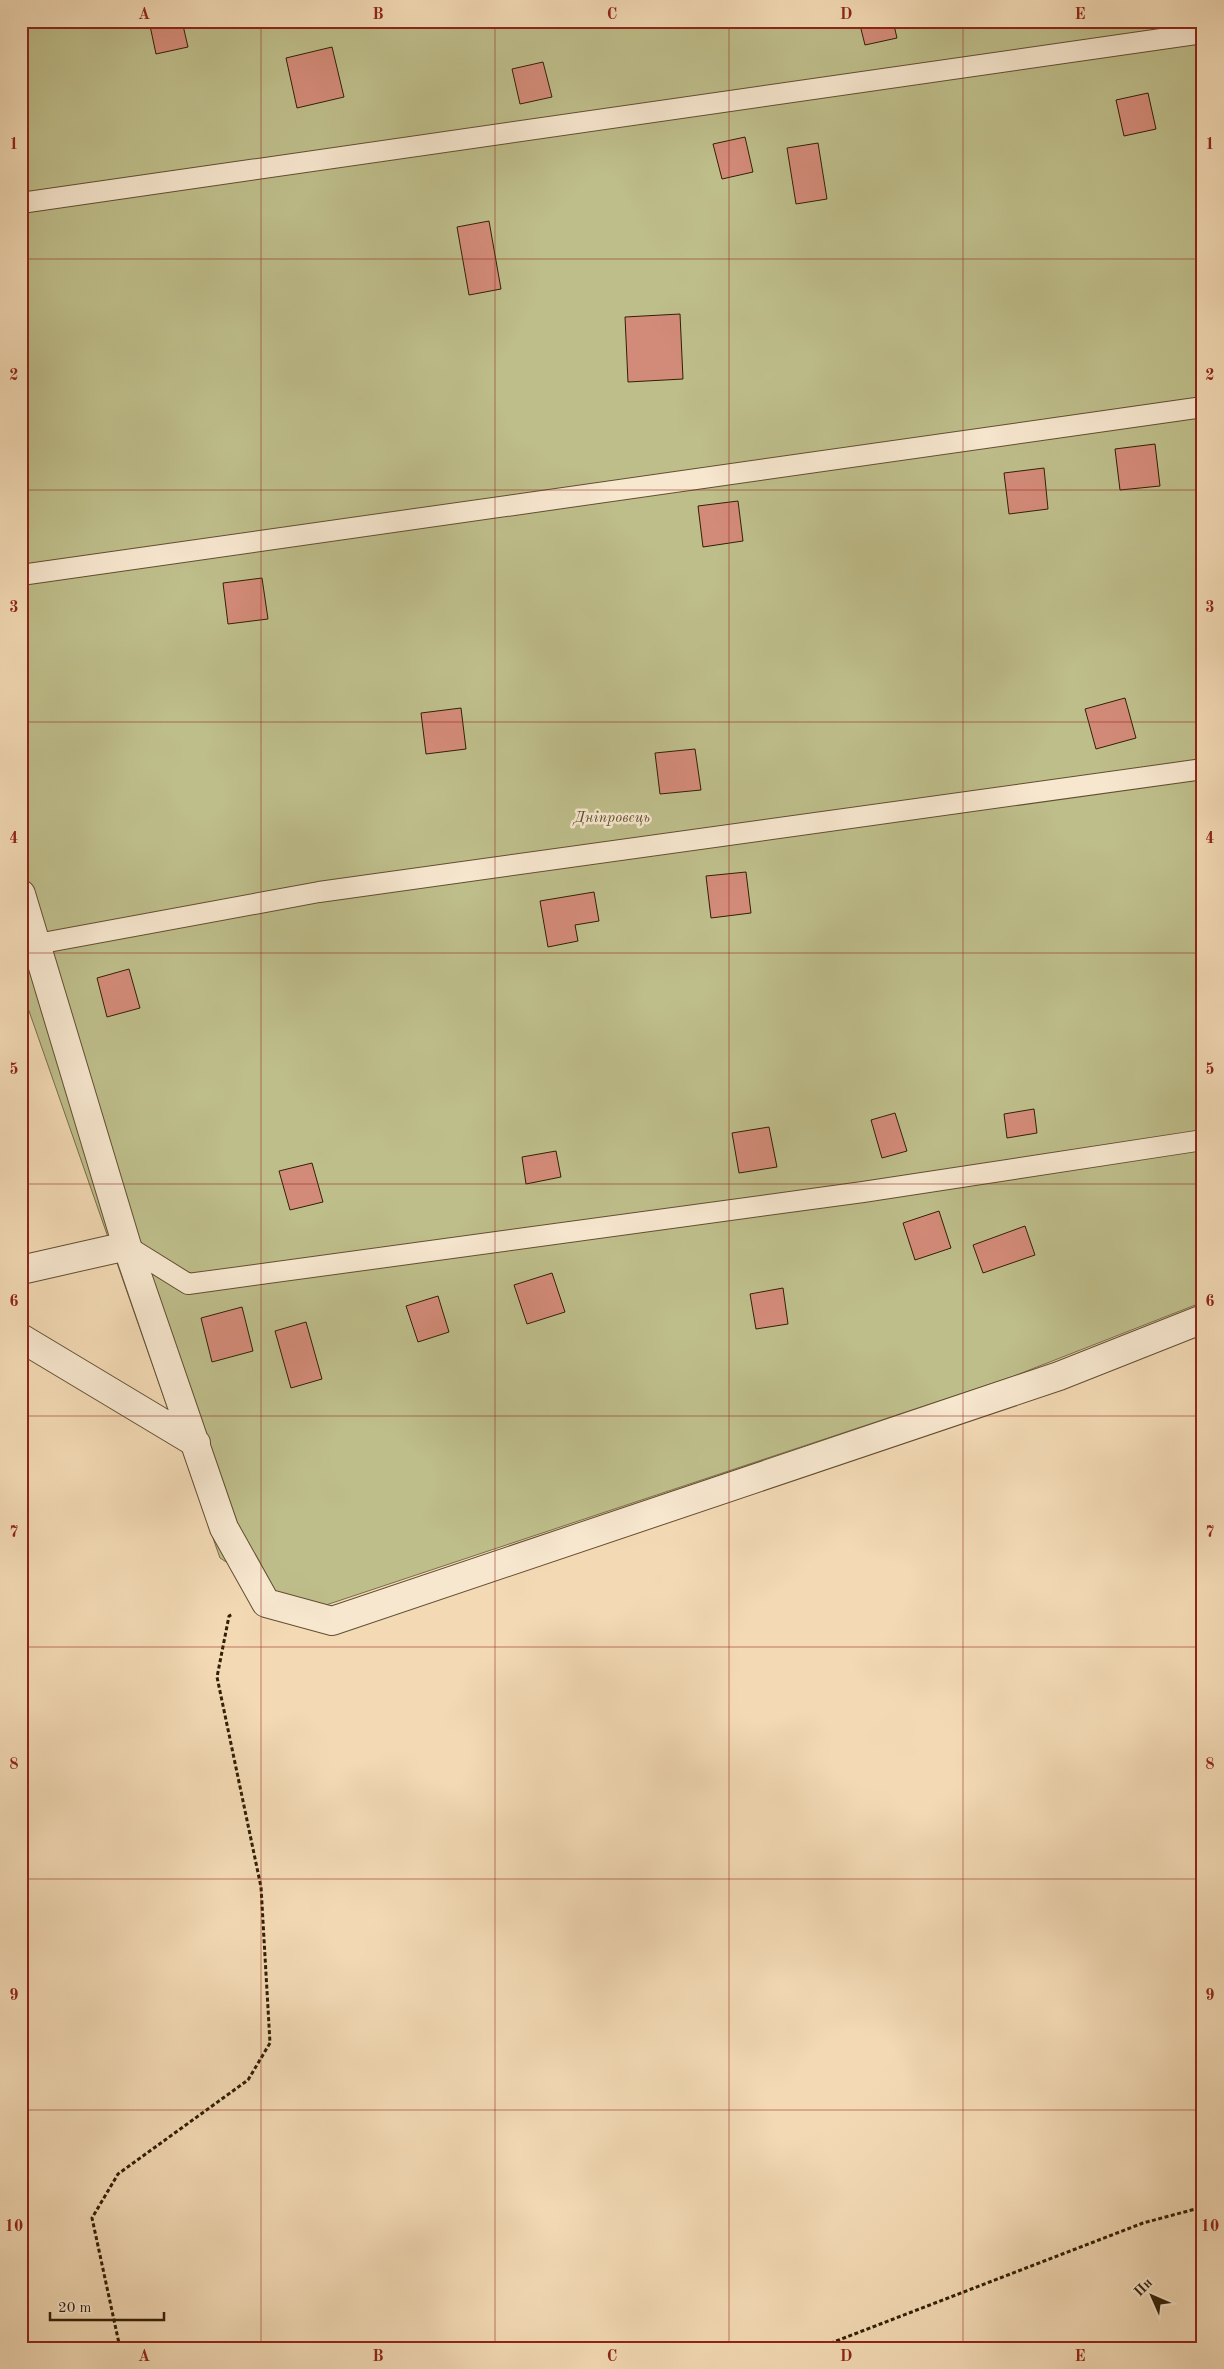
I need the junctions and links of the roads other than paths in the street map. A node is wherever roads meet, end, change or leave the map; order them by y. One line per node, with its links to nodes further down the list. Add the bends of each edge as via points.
1 (1203, 33): 2 (lane)
2 (21, 203)
3 (1203, 407): 4 (lane)
4 (21, 575)
5 (1203, 769): 7 (lane, via 319,892)
6 (21, 894): 7 (street)
7 (37, 944): 9 (street)
8 (1203, 1140): 9 (lane, via 863,1192 188,1284)
9 (127, 1246): 10 (street); 13 (street)
10 (21, 1270)
11 (1203, 1319): 13 (street, via 1059,1376 332,1621 266,1603 224,1528)
12 (21, 1338): 13 (street)
13 (196, 1443)

